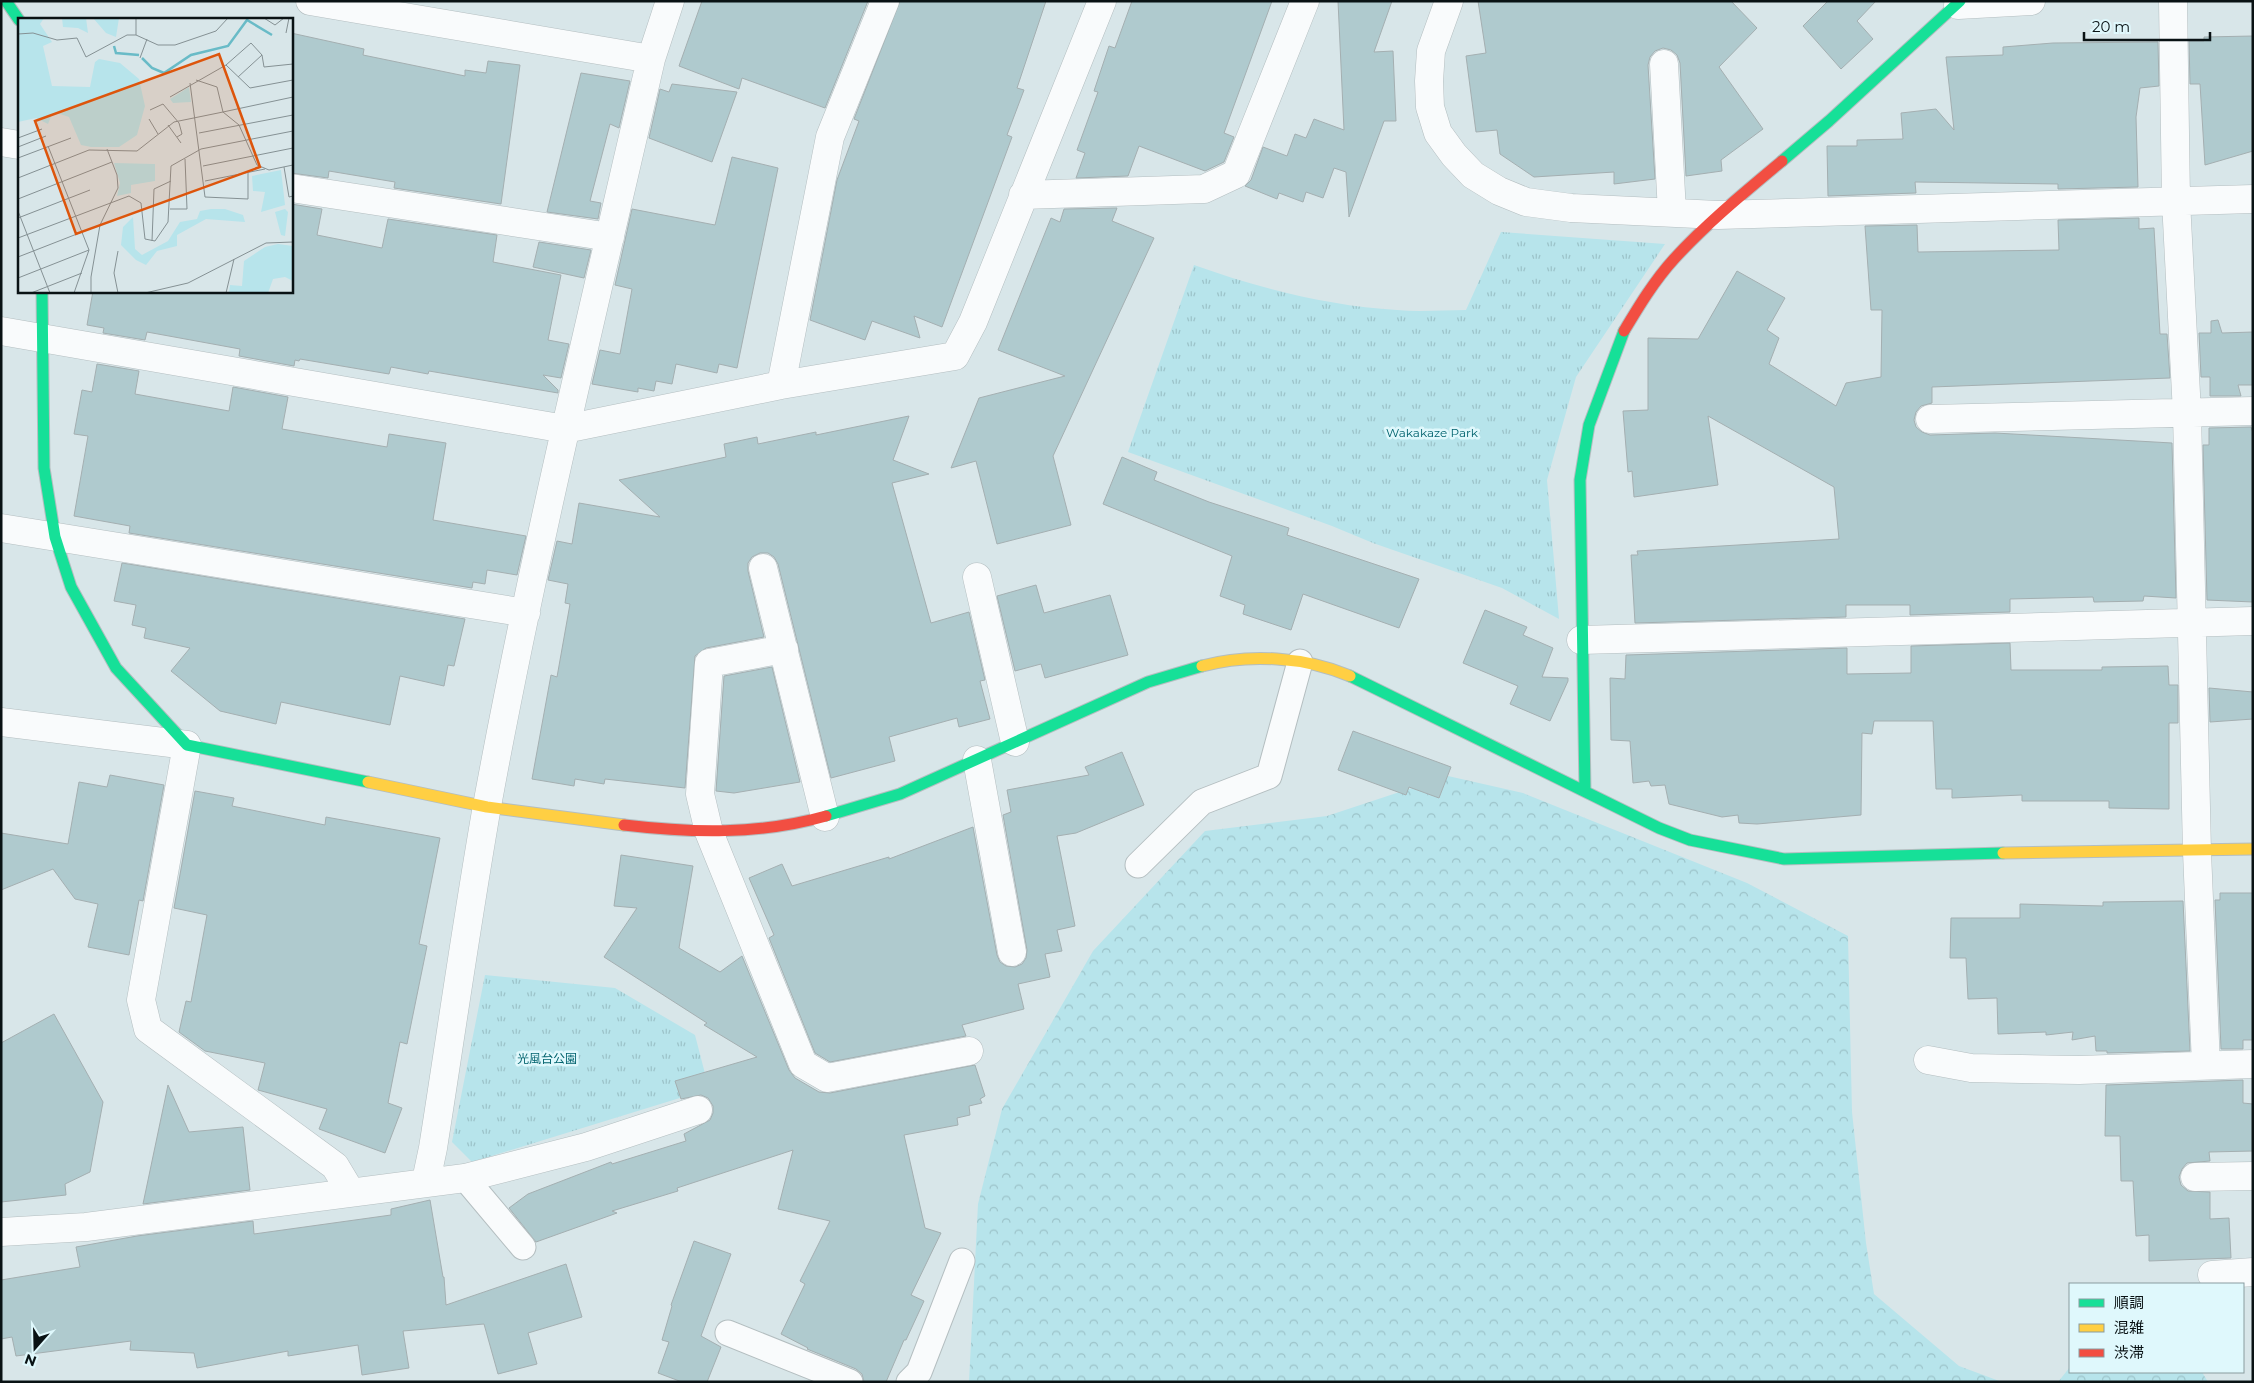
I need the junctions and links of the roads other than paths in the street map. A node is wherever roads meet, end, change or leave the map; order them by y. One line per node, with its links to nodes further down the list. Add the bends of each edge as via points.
1 (6, 1): 11 (street)
2 (310, 1): 12 (street)
3 (670, 1): 12 (street)
4 (885, 1): 26 (street, via 830,137)
5 (1102, 1): 17 (street)
6 (1305, 1): 17 (street, via 1236,174 1204,189)
7 (1448, 1): 20 (street, via 1431,51 1430,107 1438,133 1473,175 1526,202 1571,208)
8 (2031, 1): 10 (street)
9 (2173, 1): 19 (street)
10 (1959, 3): 21 (street, via 1829,121)
11 (18, 19)
12 (651, 59): 22 (street)
13 (1664, 64): 20 (street)
14 (1, 142): 15 (street)
15 (18, 145)
16 (292, 188): 22 (street)
17 (1023, 196): 26 (street, via 973,322 955,356)
18 (2253, 199): 19 (street)
19 (2176, 201): 21 (street); 28 (street)
20 (1672, 212): 21 (street)
21 (1718, 215): 38 (street, via 1650,289 1624,331 1589,425 1580,480)
22 (610, 237): 30 (street)
23 (42, 292): 25 (street)
24 (1, 331): 25 (street)
25 (41, 337): 30 (street); 32 (street, via 44,468)
26 (781, 385): 30 (street)
27 (2253, 411): 28 (street)
28 (2187, 413): 29 (street); 37 (street)
29 (1930, 419)
30 (565, 429): 35 (street)
31 (1, 528): 32 (street)
32 (55, 537): 35 (street); 43 (street, via 71,588 116,668)
33 (763, 568): 39 (street)
34 (977, 577): 42 (street)
35 (526, 613): 46 (street)
36 (2253, 621): 37 (street)
37 (2191, 623): 38 (street); 50 (street)
38 (1581, 640): 45 (street)
39 (784, 649): 47 (street); 48 (street, via 709,664 700,794)
40 (1300, 662): 42 (street, via 1263,658 1225,660 1188,669 1148,682); 45 (street, via 1334,669 1369,684); 51 (lane, via 1269,776 1202,802)
41 (1, 722): 43 (street)
42 (1015, 742): 44 (street)
43 (187, 745): 46 (street); 62 (street, via 141,1000 148,1029 335,1166)
44 (977, 760): 47 (street, via 900,794); 52 (street)
45 (1585, 791): 50 (street, via 1690,840 1784,858)
46 (487, 807): 48 (street); 61 (street)
47 (825, 817): 48 (street, via 794,825)
48 (710, 832): 53 (street, via 803,1064 827,1078)
49 (2253, 849): 50 (street)
50 (2197, 852): 56 (street)
51 (1138, 864)
52 (1012, 952)
53 (969, 1051)
54 (1928, 1060): 56 (street, via 1980,1068 2079,1070)
55 (2253, 1064): 56 (street)
56 (2206, 1065)
57 (698, 1110): 60 (street, via 586,1147)
58 (2253, 1176): 59 (street)
59 (2196, 1177)
60 (465, 1178): 61 (street); 64 (lane)
61 (426, 1181): 62 (street)
62 (350, 1191): 63 (street, via 86,1227)
63 (1, 1232)
64 (523, 1247)
65 (962, 1261): 70 (lane, via 920,1372)
66 (2253, 1272): 67 (street)
67 (2212, 1275)
68 (728, 1334): 69 (lane)
69 (850, 1382)
70 (909, 1382)

